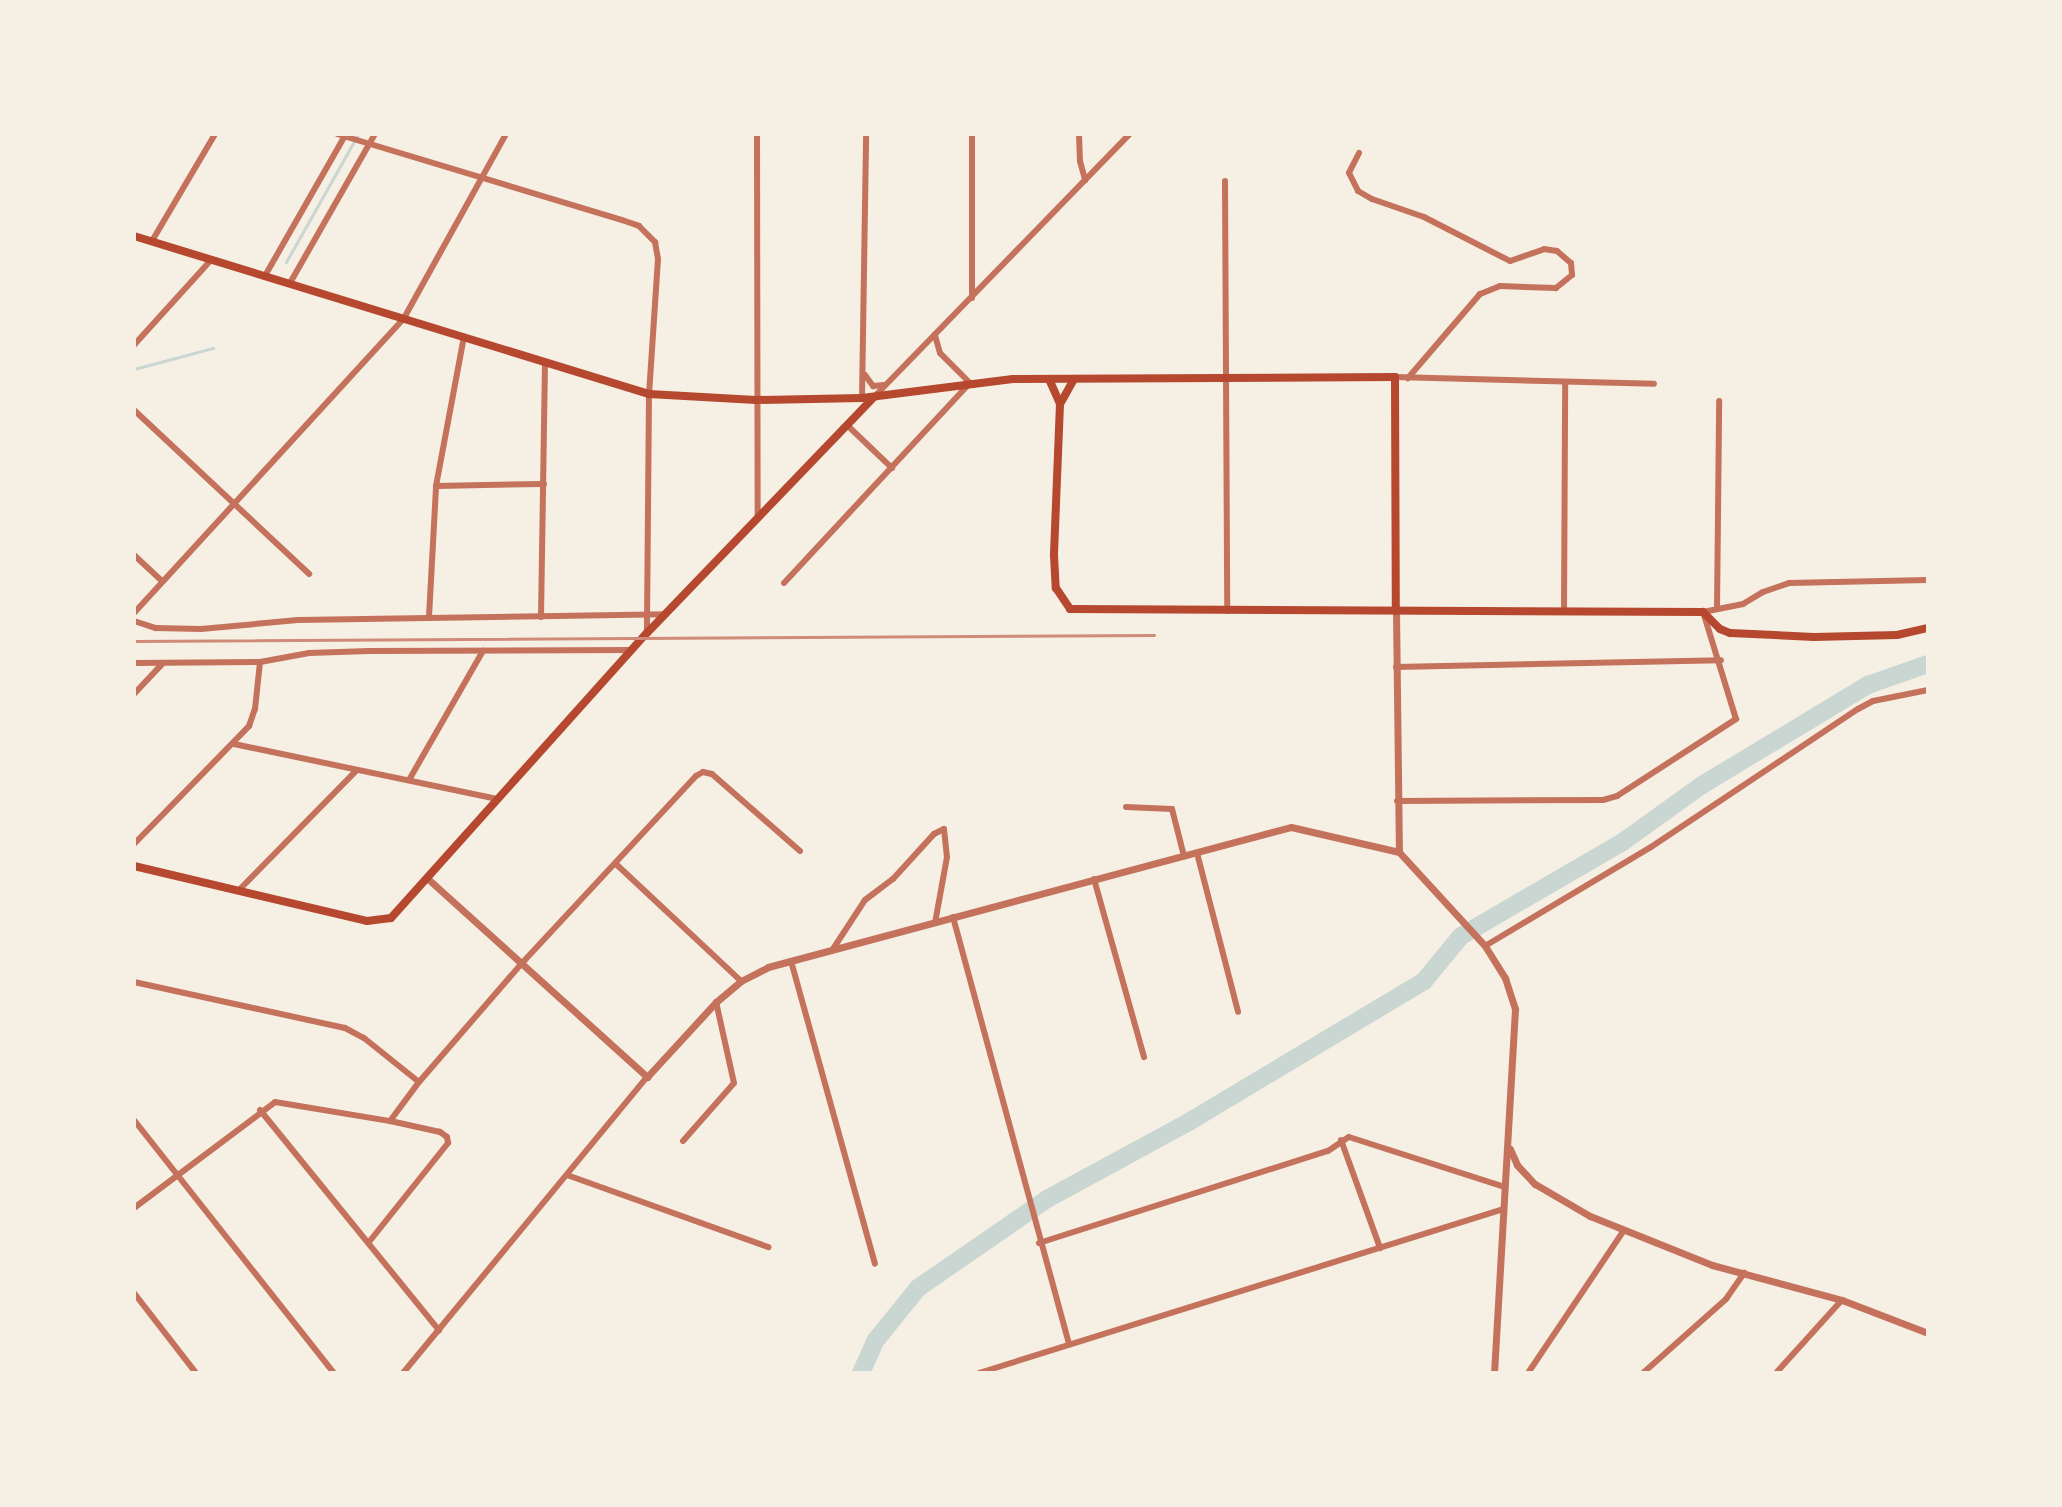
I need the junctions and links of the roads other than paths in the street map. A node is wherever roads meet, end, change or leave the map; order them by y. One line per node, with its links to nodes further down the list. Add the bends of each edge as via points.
1 (215, 134): 16 (street)
2 (375, 134): 10 (street)
3 (506, 134): 12 (street)
4 (757, 134): 41 (street)
5 (866, 134): 28 (street)
6 (972, 134): 20 (street)
7 (1079, 134): 13 (street)
8 (1130, 134): 13 (street)
9 (344, 136): 10 (street); 18 (street)
10 (367, 144): 12 (street); 19 (street)
11 (1359, 153): 30 (street, via 1349,173 1358,191 1372,199 1424,217 1510,261 1544,249 1557,251 1571,263 1572,275 1556,288 1500,286 1480,294)
12 (481, 177): 21 (street); 38 (street, via 622,220 651,236 658,259)
13 (1085, 180): 20 (street)
14 (1225, 181): 33 (street)
15 (134, 236): 16 (main road)
16 (152, 241): 17 (main road)
17 (212, 259): 18 (main road); 24 (street)
18 (266, 274): 19 (main road)
19 (290, 283): 21 (main road)
20 (972, 300): 22 (street)
21 (404, 318): 23 (main road); 49 (street)
22 (935, 335): 25 (street); 26 (street)
23 (464, 337): 27 (main road); 48 (street)
24 (134, 345)
25 (921, 349): 26 (street); 35 (street)
26 (940, 353): 36 (street)
27 (545, 363): 38 (main road); 47 (street)
28 (865, 374): 35 (street, via 873,386); 39 (street)
29 (1395, 377): 30 (street); 33 (main road); 58 (main road)
30 (1408, 378): 34 (street)
31 (1049, 379): 32 (main road); 36 (main road); 43 (main road)
32 (1074, 379): 33 (main road); 43 (main road)
33 (1228, 380): 57 (street)
34 (1565, 382): 37 (street); 59 (street)
35 (887, 383): 40 (street)
36 (970, 383): 40 (main road); 46 (street)
37 (1654, 384)
38 (649, 394): 41 (main road); 62 (street)
39 (862, 398): 40 (main road); 41 (main road)
40 (873, 398): 45 (main road)
41 (756, 400): 50 (street)
42 (1719, 401): 56 (street)
43 (1060, 404): 57 (main road, via 1054,576 1058,596 1070,609)
44 (134, 410): 49 (street)
45 (848, 426): 46 (street); 50 (main road)
46 (892, 468): 55 (street)
47 (544, 484): 48 (street); 65 (street)
48 (436, 486): 64 (street)
49 (234, 501): 52 (street); 54 (street)
50 (758, 518): 63 (main road)
51 (134, 555): 54 (street)
52 (309, 574)
53 (1928, 580): 56 (street, via 1789,583 1743,604)
54 (162, 581): 61 (street)
55 (784, 583)
56 (1717, 609): 60 (street)
57 (1227, 611): 58 (main road)
58 (1396, 611): 59 (main road); 77 (street)
59 (1564, 611): 60 (main road)
60 (1703, 612): 69 (main road); 70 (street)
61 (134, 613)
62 (648, 614): 63 (street); 65 (street); 68 (street)
63 (666, 614): 68 (main road)
64 (429, 617): 65 (street); 66 (street, via 201,629 156,628)
65 (541, 617)
66 (134, 621)
67 (1928, 628): 69 (main road, via 1863,637)
68 (647, 633): 71 (main road)
69 (1730, 633): 70 (street)
70 (1716, 647): 73 (street)
71 (632, 650): 72 (street); 83 (main road)
72 (483, 651): 74 (street, via 309,653); 82 (street)
73 (1721, 660): 77 (street); 84 (street, via 1736,719 1617,796)
74 (260, 662): 76 (street); 80 (street, via 255,709)
75 (134, 663): 76 (street)
76 (163, 663): 79 (street)
77 (1396, 667): 84 (street)
78 (1928, 690): 98 (street, via 1858,709 1651,847)
79 (134, 694)
80 (234, 744): 81 (street); 86 (street)
81 (356, 771): 82 (street); 95 (street)
82 (409, 780): 83 (street)
83 (497, 799): 93 (main road)
84 (1397, 801): 88 (street)
85 (1126, 807): 90 (street, via 1172,809)
86 (134, 844)
87 (800, 851): 91 (street, via 712,774 703,772)
88 (1399, 852): 89 (street, via 1291,827); 98 (street)
89 (1197, 853): 90 (street); 105 (street)
90 (1184, 856): 94 (street)
91 (616, 864): 101 (street); 102 (street)
92 (134, 866): 95 (main road)
93 (427, 878): 95 (main road, via 402,908 381,921); 101 (street)
94 (1094, 879): 96 (street); 106 (street)
95 (239, 890)
96 (953, 917): 97 (street); 124 (street)
97 (935, 923): 99 (street); 99 (street, via 947,857 944,829 865,900)
98 (1485, 946): 114 (street, via 1505,978 1515,1009)
99 (833, 949): 100 (street)
100 (791, 961): 102 (street); 127 (street)
101 (523, 962): 107 (street); 108 (street)
102 (741, 981): 104 (street)
103 (134, 982): 108 (street, via 345,1028)
104 (716, 1002): 107 (street); 113 (street, via 734,1083)
105 (1238, 1012)
106 (1144, 1057)
107 (647, 1077): 118 (street)
108 (419, 1082): 111 (street)
109 (260, 1110): 111 (street, via 275,1102); 117 (street); 123 (street)
110 (134, 1120): 117 (street)
111 (390, 1121): 123 (street, via 440,1132 448,1143)
112 (1341, 1140): 119 (street, via 1368,1141); 124 (street, via 1328,1151); 126 (street)
113 (683, 1141)
114 (1509, 1146): 115 (street); 116 (street)
115 (1517, 1165): 116 (street); 122 (street, via 1554,1198)
116 (1506, 1169): 119 (street)
117 (178, 1174): 120 (street); 135 (street)
118 (567, 1175): 125 (street); 131 (street)
119 (1505, 1187): 121 (street)
120 (134, 1208)
121 (1504, 1209): 126 (street); 138 (street)
122 (1624, 1230): 128 (street); 139 (street)
123 (369, 1242): 131 (street)
124 (1039, 1243): 133 (street)
125 (768, 1247)
126 (1380, 1248): 133 (street)
127 (875, 1264)
128 (1744, 1273): 130 (street); 140 (street, via 1726,1299)
129 (134, 1293): 134 (street)
130 (1842, 1300): 132 (street); 141 (street)
131 (439, 1330): 136 (street)
132 (1928, 1333)
133 (1069, 1344): 137 (street)
134 (196, 1373)
135 (334, 1373)
136 (403, 1373)
137 (979, 1373)
138 (1494, 1373)
139 (1528, 1373)
140 (1643, 1373)
141 (1776, 1373)

